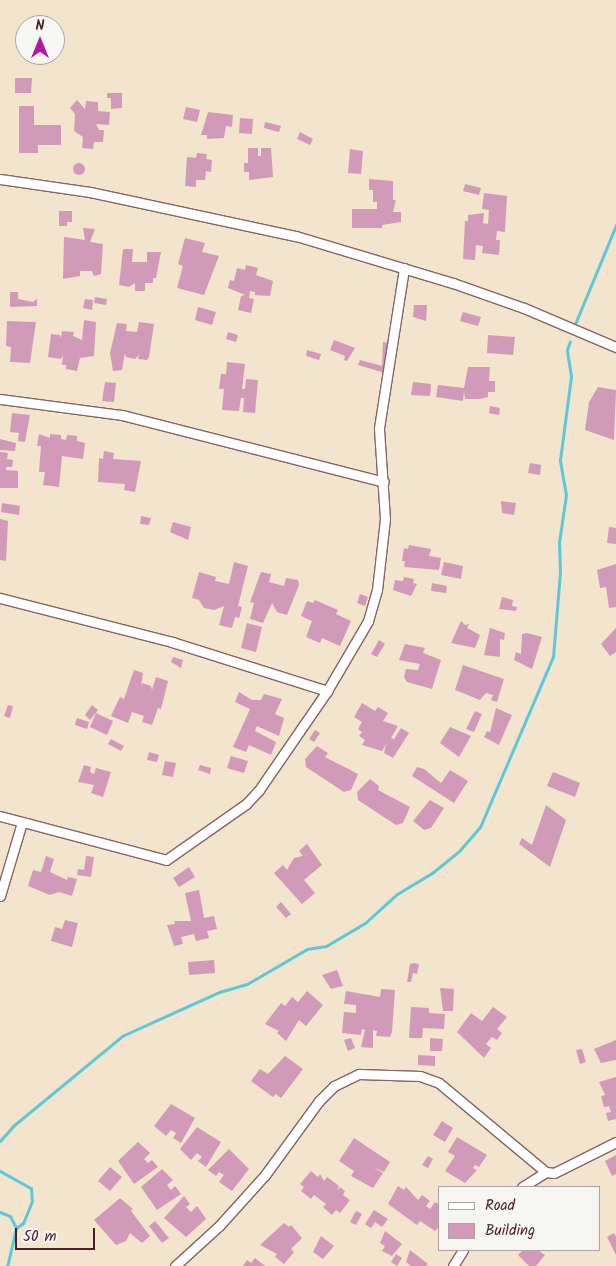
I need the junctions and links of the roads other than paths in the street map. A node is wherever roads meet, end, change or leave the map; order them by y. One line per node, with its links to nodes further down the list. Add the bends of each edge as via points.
1 (0, 180): 2 (street, via 90,192 263,228)
2 (404, 268): 3 (street, via 524,308); 5 (street, via 380,428)
3 (616, 347)
4 (0, 399): 5 (street, via 122,415)
5 (384, 482): 7 (street, via 385,519 377,590 368,621)
6 (0, 598): 7 (street, via 172,642)
7 (327, 691): 9 (street, via 253,798 172,859 159,860)
8 (0, 816): 9 (street)
9 (22, 822): 10 (street)
10 (0, 896)
11 (616, 1142): 12 (street, via 554,1173)
12 (546, 1172): 13 (street); 15 (street, via 439,1083 420,1076 359,1074 334,1086 319,1101 265,1175 219,1226)
13 (524, 1186)
14 (462, 1251): 16 (street)
15 (175, 1266)
16 (453, 1266)

